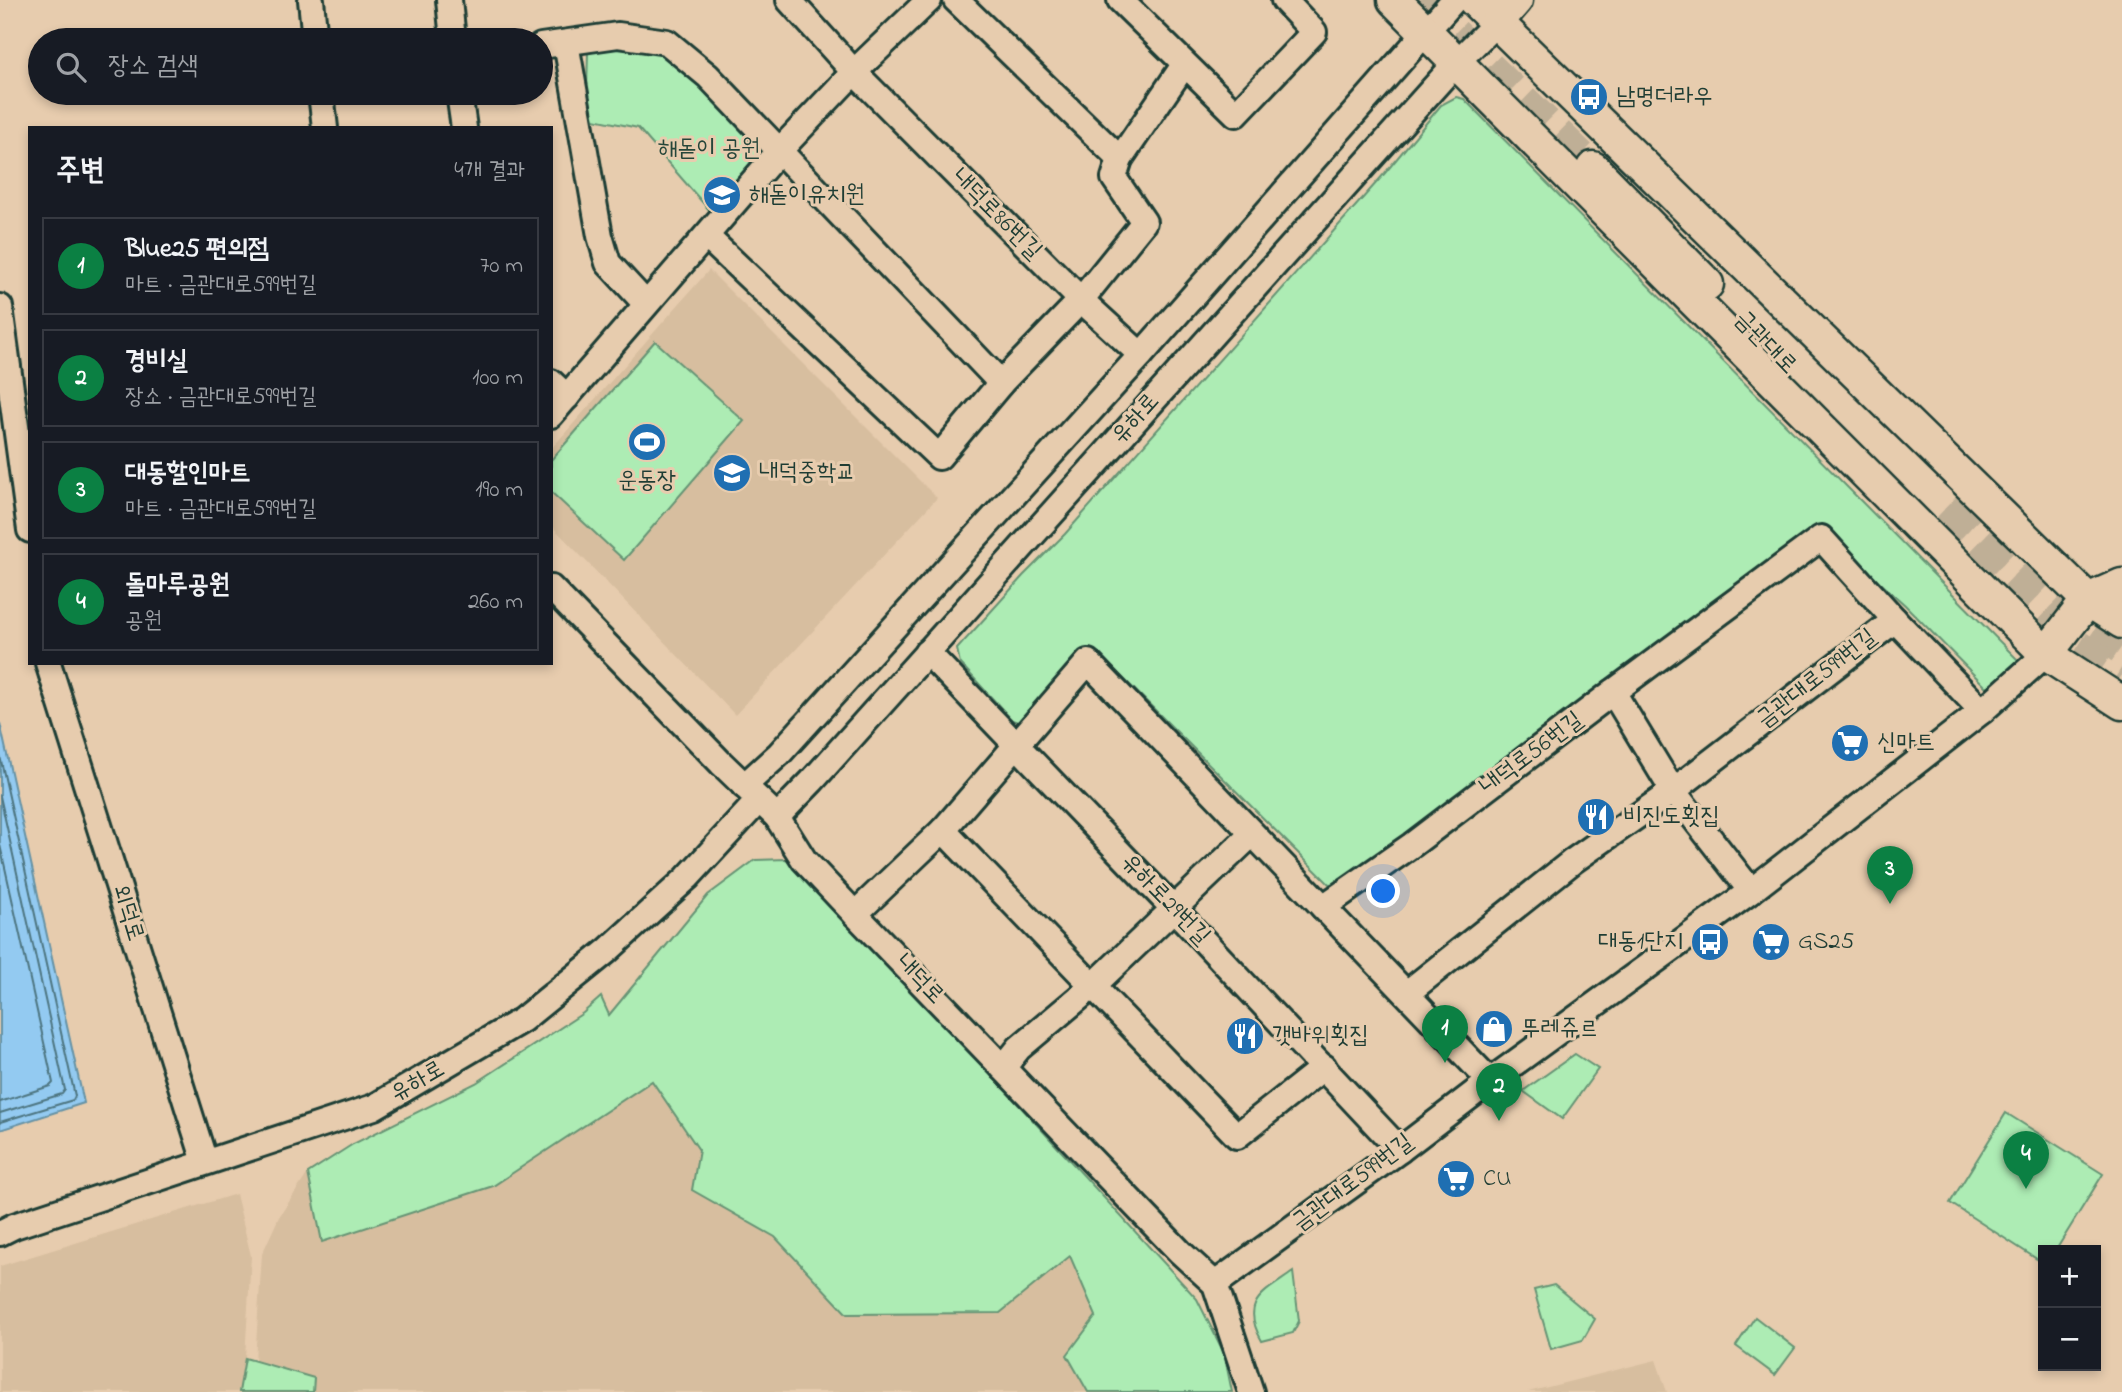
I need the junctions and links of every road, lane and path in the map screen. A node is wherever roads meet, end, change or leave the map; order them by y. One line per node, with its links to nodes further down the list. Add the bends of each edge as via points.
1 (311, 0): 12 (street)
2 (449, 0): 13 (street)
3 (789, 0): 19 (street, 내덕로86번길)
4 (929, 0): 19 (street)
5 (957, 0): 25 (street)
6 (1120, 0): 18 (street)
7 (1284, 0): 18 (street, via 1314,32 1236,114)
8 (1394, 0): 14 (main road)
9 (1454, 0): 14 (street, 유하로)
10 (1474, 0): 11 (main road)
11 (1507, 11): 17 (street, 유하로); 38 (main road)
12 (314, 28)
13 (452, 28)
14 (1425, 32): 17 (main road); 31 (street, 유하로)
15 (566, 43): 16 (street); 24 (street, via 618,35 667,42 708,76); 29 (street, via 600,236 608,262)
16 (553, 45)
17 (1456, 64): 41 (street, 유하로); 42 (main road)
18 (1184, 65): 25 (street)
19 (855, 72): 24 (street); 28 (street, 내덕로86번길)
20 (322, 105): 22 (street)
21 (461, 105): 23 (street)
22 (325, 126)
23 (464, 126)
24 (780, 150): 27 (street); 32 (street)
25 (1120, 159): 28 (street, via 1114,178 1144,222)
26 (1599, 162): 34 (main road, 금관대로)
27 (706, 237): 29 (street); 32 (street, via 939,457)
28 (1081, 300): 31 (street, 내덕로86번길); 32 (street)
29 (646, 304): 33 (street)
30 (0, 307): 35 (street)
31 (1140, 355): 49 (street, 유하로, via 779,754)
32 (1001, 383)
33 (556, 398)
34 (1946, 508)
35 (28, 515)
36 (2122, 585): 38 (main road)
37 (553, 590): 49 (street, 내덕로)
38 (2088, 600): 40 (main road); 42 (main road)
39 (1895, 620): 44 (street, 내덕로56번길, via 1821,538); 46 (street, 금관대로599번길); 48 (street, 금관대로599번길)
40 (2122, 622)
41 (927, 652): 47 (street, 유하로29번길); 50 (street, 유하로)
42 (2046, 654): 45 (main road); 46 (street, 금관대로599번길)
43 (49, 665): 63 (street, 외덕로)
44 (1613, 692): 48 (street); 54 (street, 내덕로56번길)
45 (2122, 703)
46 (1982, 711): 53 (street, 금관대로599번길)
47 (1016, 744): 51 (street); 52 (street, via 1088,662); 55 (street, 유하로29번길)
48 (1673, 790): 53 (street); 58 (street, 금관대로599번길, via 1573,861)
49 (751, 793): 50 (street, 내덕로); 63 (street, 유하로, via 687,878 522,1020 374,1107)
50 (777, 817): 56 (street, 내덕로, via 804,860)
51 (943, 830): 56 (street); 57 (street)
52 (1252, 834): 54 (street); 55 (street)
53 (1751, 891): 61 (street, 금관대로599번길)
54 (1323, 907): 58 (street)
55 (1173, 908): 57 (street); 59 (street, 유하로29번길)
56 (855, 914): 60 (street, 내덕로)
57 (1094, 985): 59 (street, via 1237,1136); 60 (street, via 1019,1048)
58 (1407, 993): 61 (street)
59 (1324, 1067): 62 (street, 유하로29번길)
60 (1003, 1068): 65 (street, 내덕로)
61 (1490, 1081): 62 (street, 금관대로599번길)
62 (1400, 1150): 65 (street, 금관대로599번길)
63 (205, 1162): 64 (street, 유하로)
64 (0, 1233)
65 (1215, 1284): 66 (street, 내덕로)
66 (1251, 1392)

